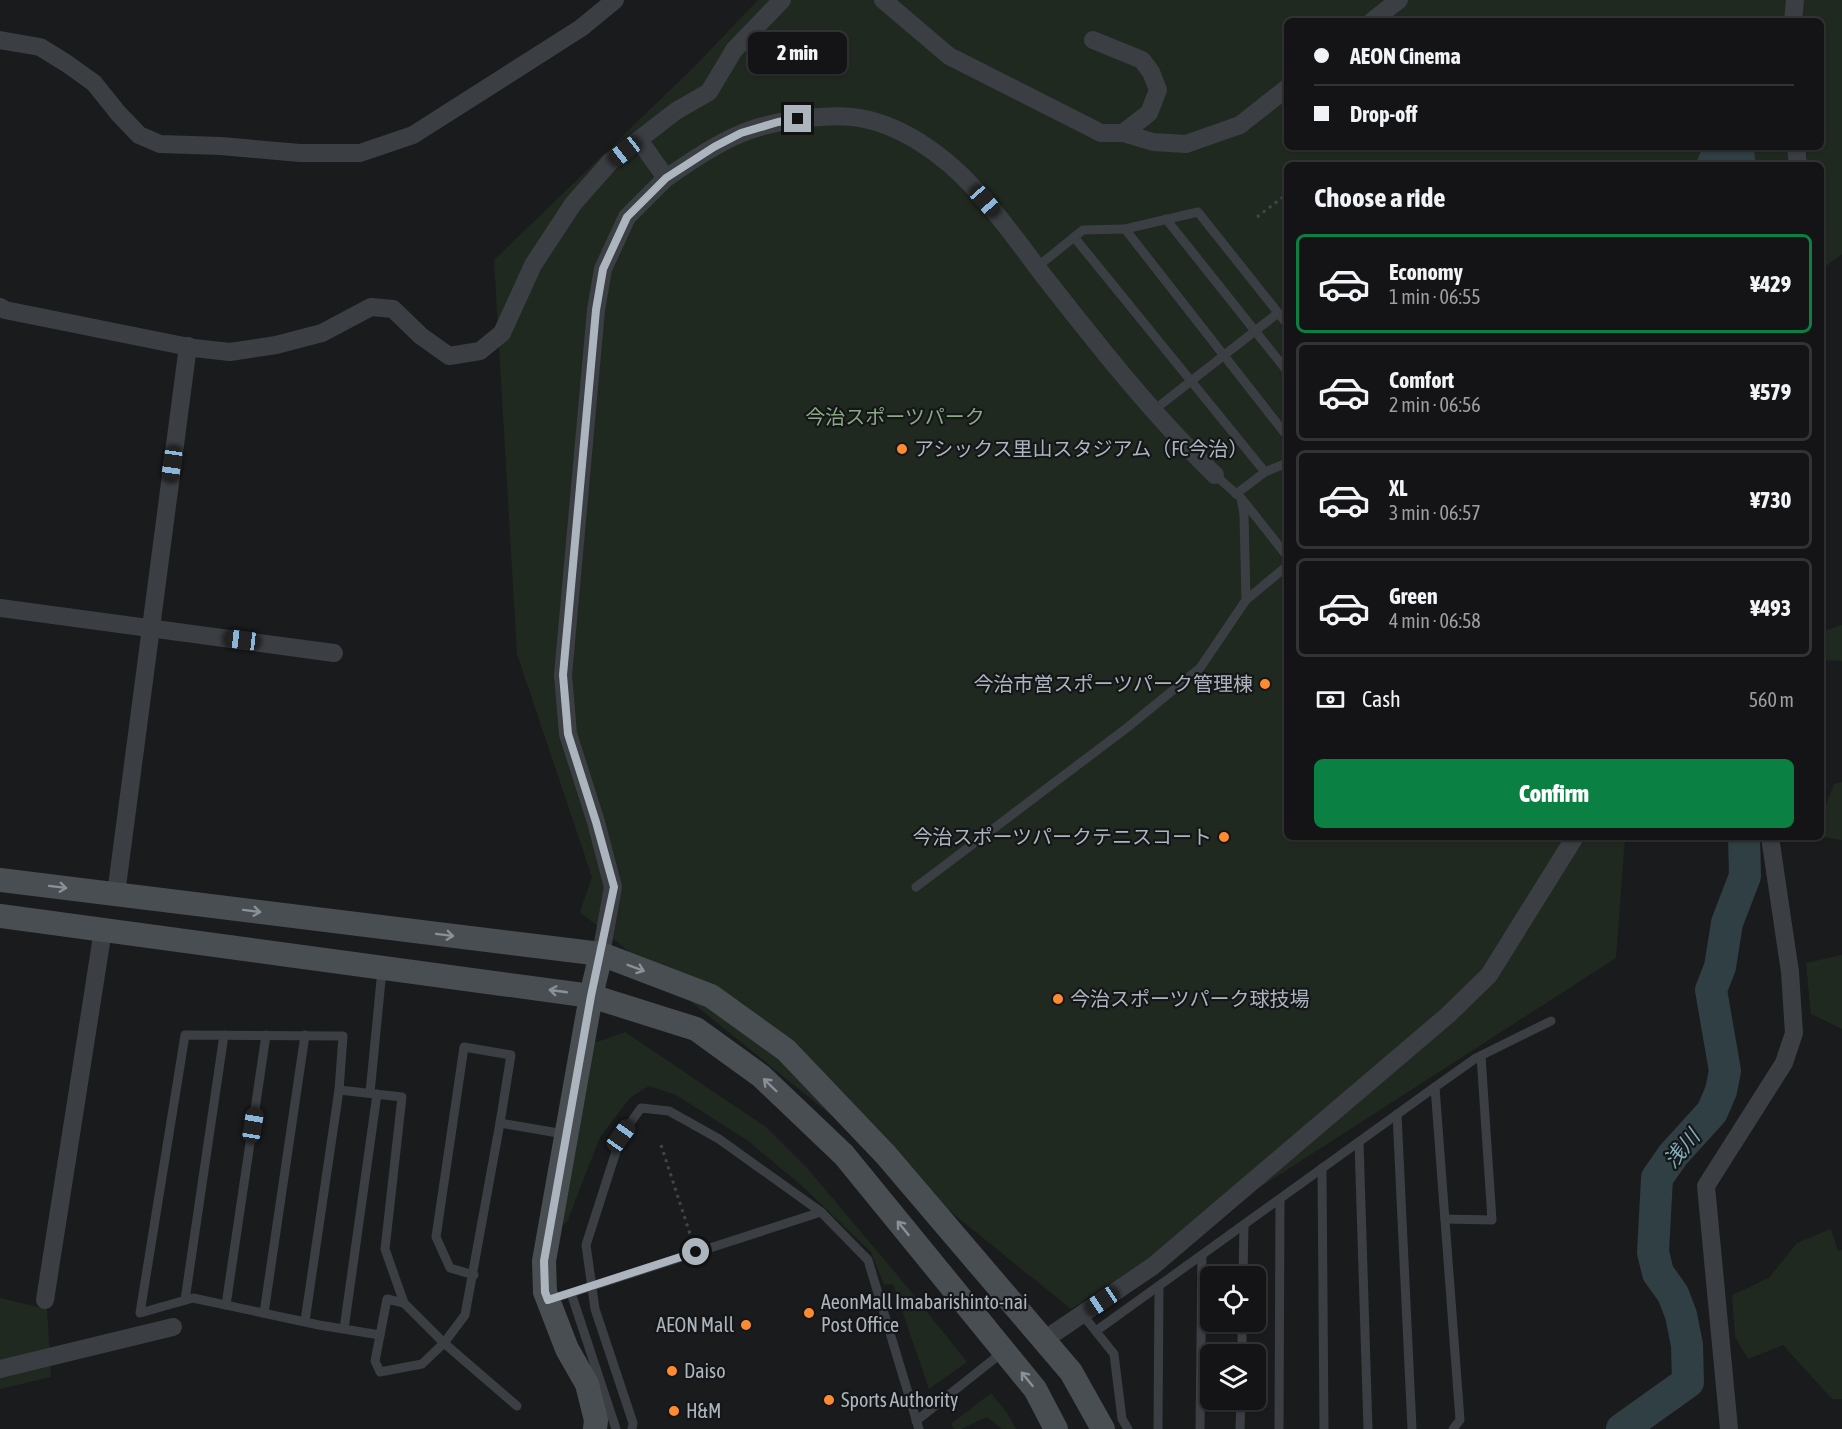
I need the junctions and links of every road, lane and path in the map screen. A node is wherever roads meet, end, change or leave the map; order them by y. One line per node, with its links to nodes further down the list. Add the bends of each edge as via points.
1 (615, 0): 8 (street, via 581,28 413,135 360,153 160,144 139,135 94,83 66,63 40,48)
2 (782, 0): 12 (street, via 734,50 709,92)
3 (883, 0): 11 (street, via 949,56 1101,133)
4 (1399, 0): 6 (street)
5 (1794, 0): 7 (street)
6 (1376, 18)
7 (1793, 18)
8 (0, 40)
9 (1093, 40): 11 (street, via 1142,60 1158,90 1149,113)
10 (1284, 90): 11 (street, via 1240,125 1186,144 1153,142)
11 (1123, 133)
12 (639, 140): 13 (street); 24 (street, via 610,162 573,204 533,265 502,333 480,351 449,356 393,309 371,307 322,333 276,345 231,352)
13 (666, 178): 19 (street, via 741,133 778,122 818,116 880,123 909,136 975,188); 47 (street, via 627,217 603,269 563,675 568,734 614,887)
14 (1284, 196): 15 (path)
15 (1257, 217)
16 (1166, 219): 17 (lane); 21 (lane, via 1198,212); 23 (lane)
17 (1125, 229): 18 (lane, via 1083,230); 25 (lane)
18 (1074, 237): 19 (lane); 27 (lane)
19 (1037, 267): 28 (street)
20 (0, 307): 24 (street)
21 (1278, 313): 22 (lane); 23 (lane)
22 (1284, 320)
23 (1255, 331): 25 (lane); 26 (lane)
24 (188, 346): 38 (street)
25 (1224, 355): 27 (lane); 29 (lane)
26 (1284, 367)
27 (1191, 381): 28 (lane); 31 (lane)
28 (1154, 410): 32 (street)
29 (1284, 432)
30 (1284, 464): 31 (lane)
31 (1265, 472): 33 (lane)
32 (1215, 476): 33 (lane)
33 (1238, 496): 34 (lane); 36 (lane, via 1244,515)
34 (1284, 552)
35 (1284, 568): 36 (lane)
36 (1246, 600): 43 (lane, via 1200,668)
37 (0, 608): 38 (street)
38 (150, 628): 39 (street); 44 (street)
39 (334, 653)
40 (1573, 840): 80 (street, via 1489,975 1456,1007 1153,1266)
41 (1770, 840): 107 (street, via 1790,972 1794,1033 1784,1064 1706,1186)
42 (0, 880): 44 (street, one-way to 44)
43 (916, 887)
44 (116, 894): 47 (street, one-way to 47)
45 (0, 916): 46 (street)
46 (104, 930): 48 (street); 74 (street)
47 (601, 954): 49 (street); 86 (street, one-way to 86, via 711,996 786,1050 886,1155)
48 (382, 968): 49 (street, one-way to 48); 57 (lane)
49 (591, 996): 60 (street); 88 (street, one-way to 49, via 844,1155 760,1076 696,1029)
50 (1551, 1021): 54 (lane)
51 (224, 1035): 52 (lane); 75 (lane); 75 (lane, via 185,1035 140,1313)
52 (266, 1035): 53 (lane); 78 (lane)
53 (305, 1035): 56 (lane, via 343,1036); 79 (lane)
54 (1481, 1056): 55 (lane); 66 (lane, via 1492,1220)
55 (1435, 1087): 58 (lane); 66 (lane)
56 (339, 1090): 57 (lane); 81 (lane)
57 (374, 1094): 77 (lane, via 402,1096 385,1249); 83 (lane)
58 (1397, 1114): 61 (lane); 105 (lane)
59 (500, 1123): 60 (lane); 71 (lane); 71 (lane, via 511,1055 464,1047 436,1237 450,1268)
60 (567, 1134): 76 (street, via 544,1261)
61 (1359, 1142): 63 (lane); 104 (lane)
62 (661, 1145): 68 (path)
63 (1322, 1168): 64 (lane); 103 (lane)
64 (1280, 1198): 67 (lane); 102 (lane)
65 (821, 1212): 68 (lane); 92 (lane, via 868,1260); 95 (lane, via 720,1139 669,1111 641,1108 621,1136 586,1245 594,1300)
66 (1444, 1219): 106 (lane, via 1460,1420)
67 (1244, 1225): 69 (lane); 70 (lane)
68 (696, 1252): 73 (lane)
69 (1202, 1255): 72 (lane); 100 (lane)
70 (1243, 1266)
71 (474, 1275): 87 (lane, via 465,1315)
72 (1160, 1286): 84 (lane); 99 (lane)
73 (571, 1293): 76 (lane); 94 (lane)
74 (45, 1300)
75 (185, 1300): 78 (lane)
76 (548, 1300): 93 (street, via 567,1349 587,1384)
77 (404, 1303): 85 (lane, via 387,1299); 87 (lane)
78 (226, 1305): 79 (lane)
79 (264, 1313): 81 (lane)
80 (1082, 1314): 84 (lane); 86 (street)
81 (305, 1322): 83 (lane)
82 (173, 1327): 89 (street)
83 (344, 1329): 85 (lane)
84 (1096, 1331): 98 (lane, via 1114,1354 1122,1419)
85 (380, 1335): 87 (lane, via 375,1361 380,1372 422,1364)
86 (1044, 1340): 97 (street, via 1071,1372)
87 (444, 1343): 90 (lane)
88 (1004, 1351): 92 (lane); 96 (street, one-way to 88, via 1035,1389)
89 (0, 1369)
90 (517, 1406)
91 (1241, 1410): 101 (lane)
92 (918, 1425)
93 (595, 1429)
94 (616, 1429)
95 (632, 1429)
96 (1056, 1429)
97 (1103, 1429)
98 (1128, 1429)
99 (1158, 1429)
100 (1200, 1429)
101 (1240, 1429)
102 (1279, 1429)
103 (1324, 1429)
104 (1368, 1429)
105 (1412, 1429)
106 (1453, 1429)
107 (1729, 1429)

